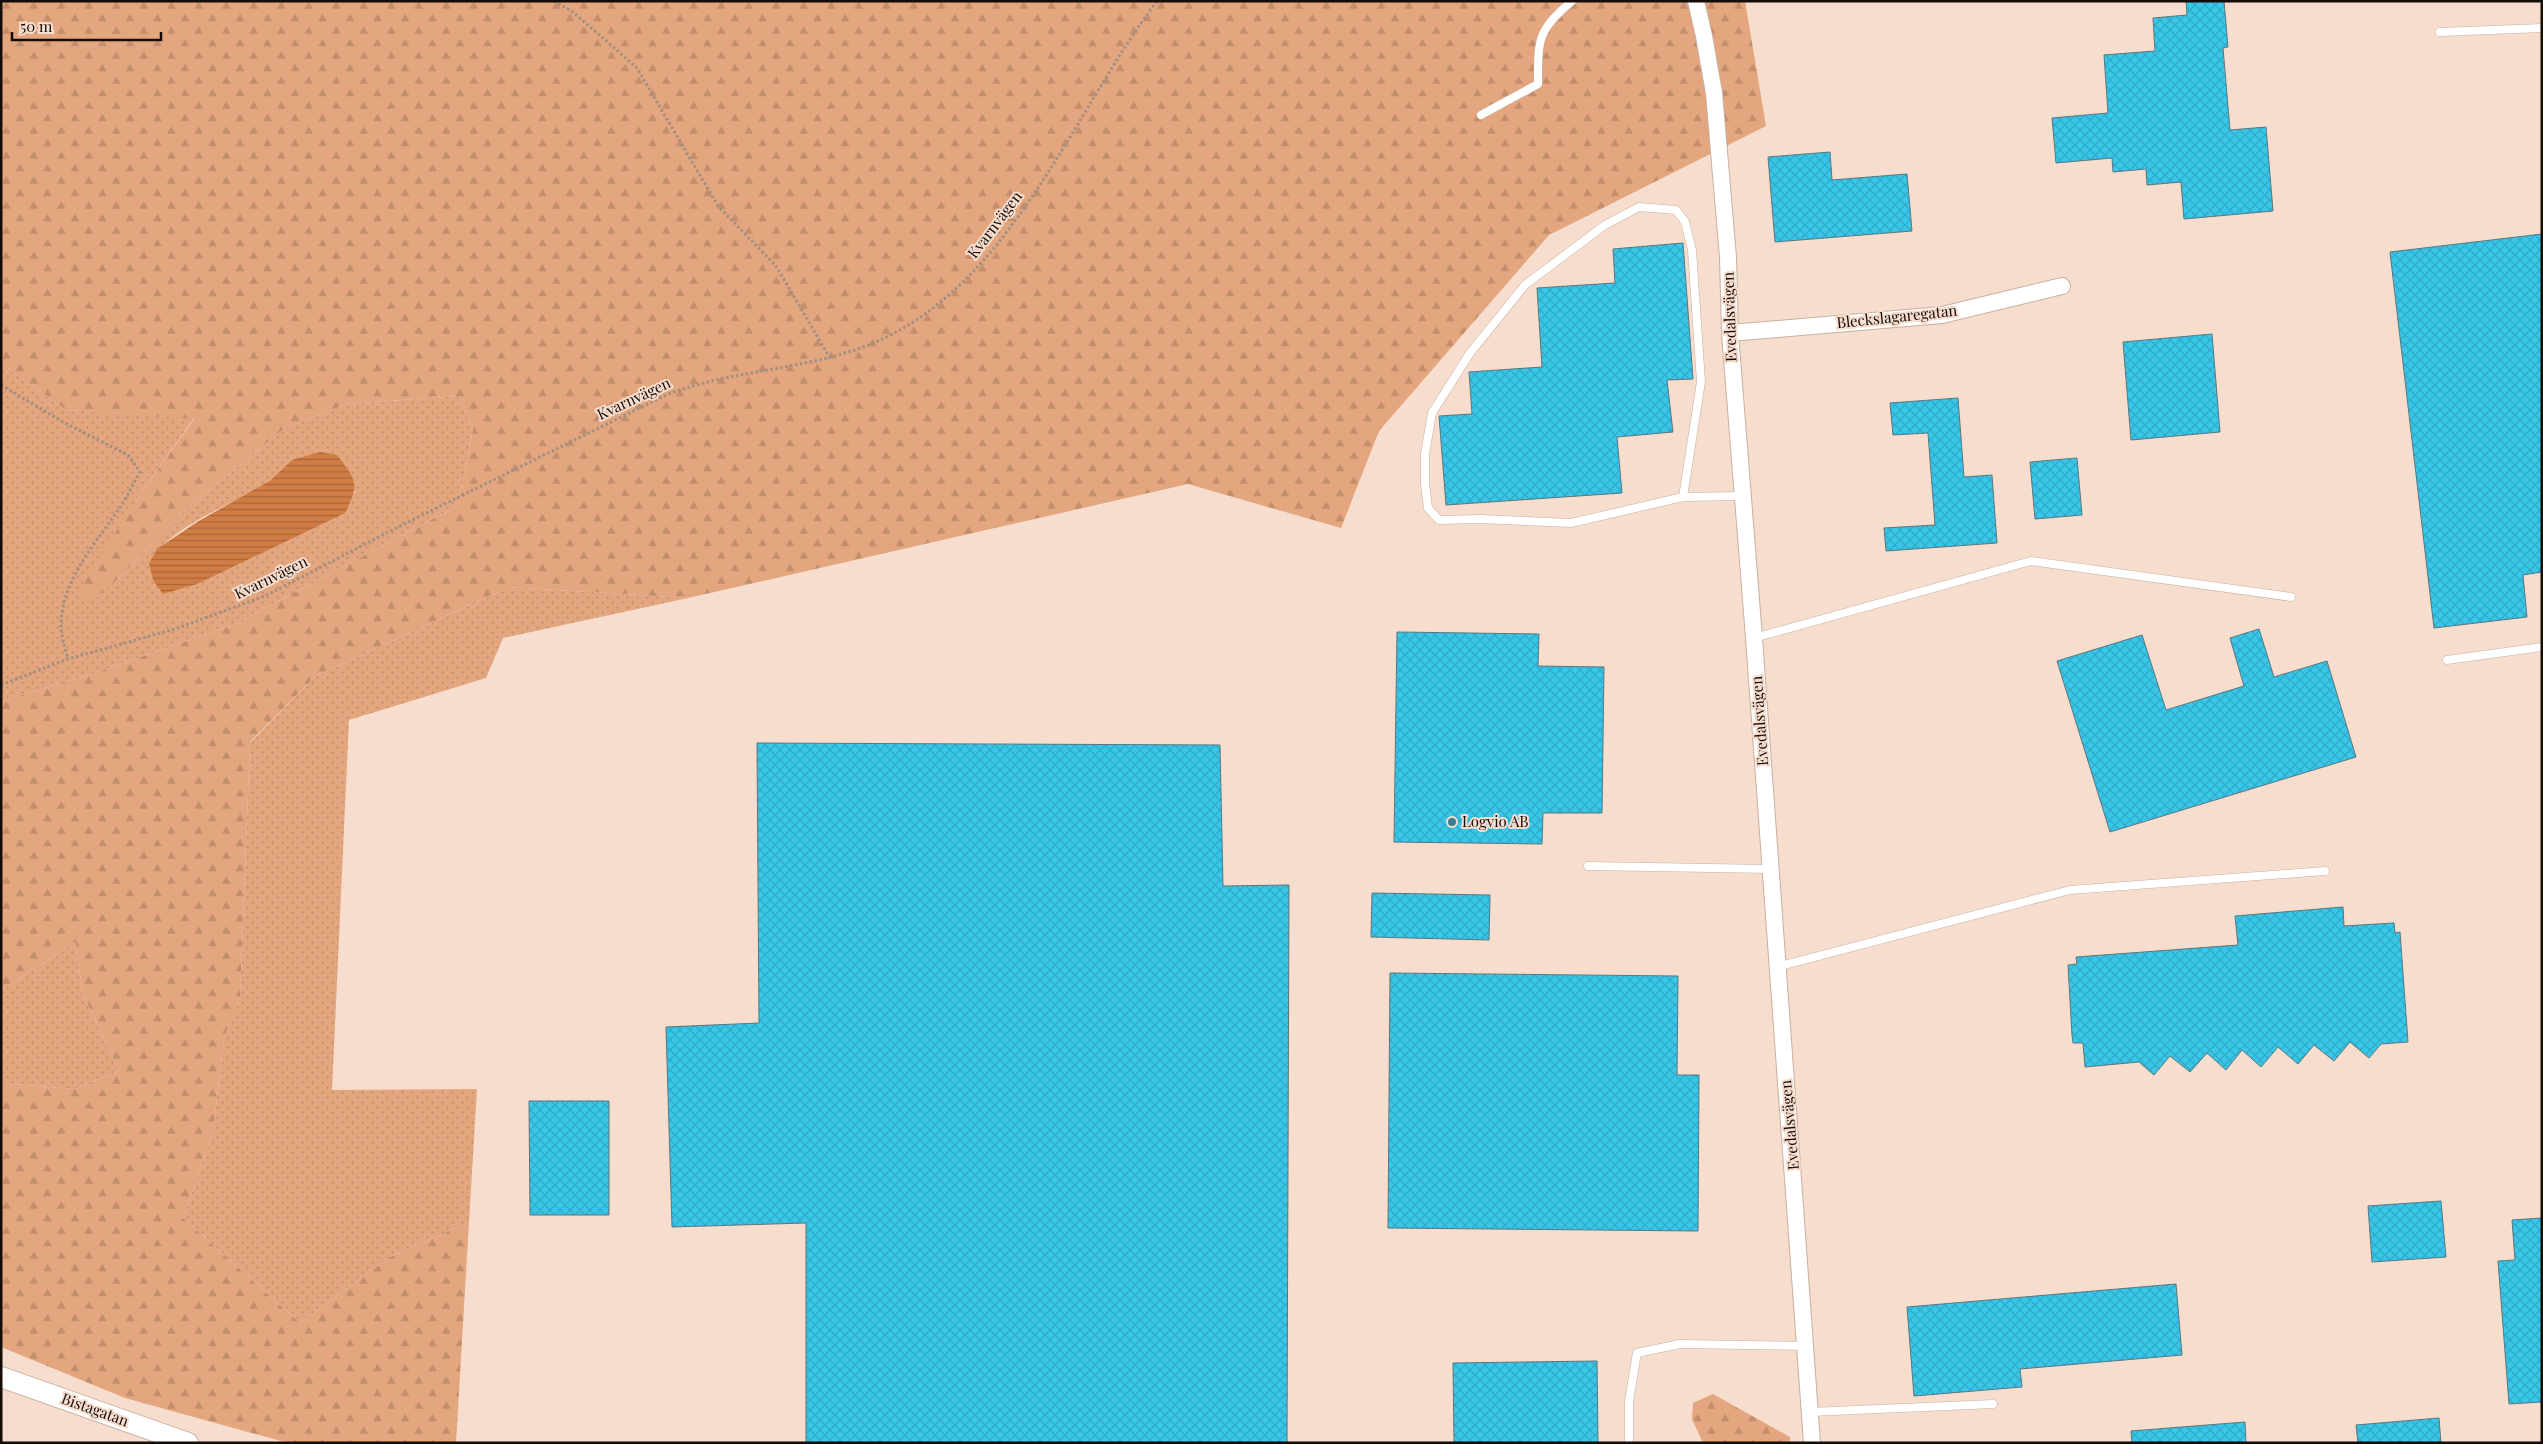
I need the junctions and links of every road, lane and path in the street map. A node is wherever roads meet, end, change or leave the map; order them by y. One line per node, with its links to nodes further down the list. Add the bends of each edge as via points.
1 (554, 1): 10 (path, via 572,12 637,68 718,206 776,266)
2 (1157, 1): 10 (path, Kvarnvägen, via 1032,194 967,280 947,298 896,332)
3 (1572, 1): 7 (lane, via 1550,20 1538,44 1538,84)
4 (1696, 1): 9 (street, Evedalsvägen, via 1714,93 1728,257)
5 (2542, 28): 6 (lane)
6 (2440, 32)
7 (1481, 115)
8 (2062, 286): 9 (street, Bleckslagaregatan, via 1942,315)
9 (1730, 333): 12 (street, Evedalsvägen)
10 (830, 358): 17 (path, Kvarnvägen, via 746,372 683,388 400,526 265,596 175,629)
11 (1, 385): 17 (path, via 128,455 140,472 70,585 61,623)
12 (1742, 496): 13 (lane); 15 (street, Evedalsvägen)
13 (1683, 498): 13 (lane, via 1571,523 1439,520 1428,508 1425,454 1432,413 1470,353 1525,285 1605,225 1639,207 1676,210 1685,222 1692,250 1701,382)
14 (2291, 596): 15 (lane, via 2031,561)
15 (1754, 638): 21 (street, Evedalsvägen)
16 (2542, 646): 18 (lane)
17 (68, 658): 19 (path, Kvarnvägen)
18 (2448, 660)
19 (1, 685)
20 (1588, 866): 21 (lane)
21 (1770, 869): 23 (street, Evedalsvägen)
22 (2325, 871): 23 (lane, via 2070,890)
23 (1777, 967): 24 (street, Evedalsvägen)
24 (1806, 1346): 27 (street, Evedalsvägen); 29 (lane, via 1680,1344 1637,1353 1629,1401)
25 (1, 1377): 28 (street, Bistagatan)
26 (1993, 1404): 27 (lane)
27 (1810, 1412): 30 (street, Evedalsvägen)
28 (188, 1443)
29 (1629, 1443)
30 (1812, 1443)

